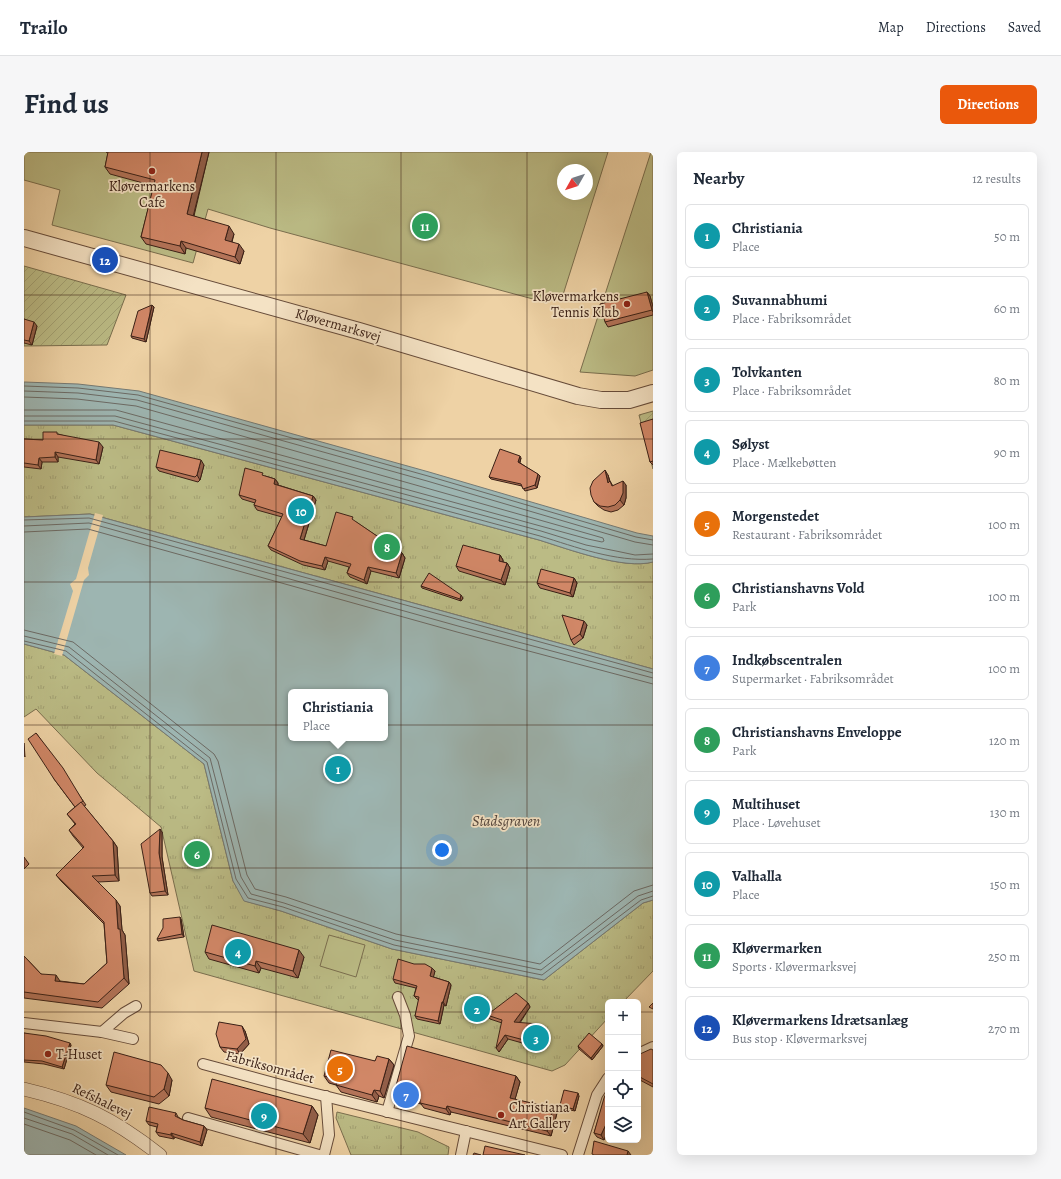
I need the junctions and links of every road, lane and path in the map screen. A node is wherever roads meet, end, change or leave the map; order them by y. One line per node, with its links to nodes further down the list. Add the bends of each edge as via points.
1 (24, 238): 2 (street, Kløvermarksvej, via 359,331 578,396 601,400 629,400)
2 (653, 393)
3 (398, 997): 14 (street, via 409,1036)
4 (136, 1006): 6 (street)
5 (24, 1023): 6 (street)
6 (102, 1032): 7 (street)
7 (133, 1039)
8 (653, 1047): 9 (street)
9 (641, 1053)
10 (203, 1064): 13 (street, Fabriksområdet)
11 (605, 1083): 22 (street, via 597,1096)
12 (24, 1089): 17 (street, Refshalevej, via 54,1096 93,1111 130,1132)
13 (326, 1096): 14 (street, Fabriksområdet); 19 (street, via 329,1135)
14 (387, 1112): 16 (street, Fabriksområdet)
15 (188, 1118): 18 (street)
16 (466, 1131): 20 (street); 21 (street, Fabriksområdet)
17 (160, 1155)
18 (319, 1155)
19 (324, 1155)
20 (461, 1155)
21 (562, 1155)
22 (578, 1155)

